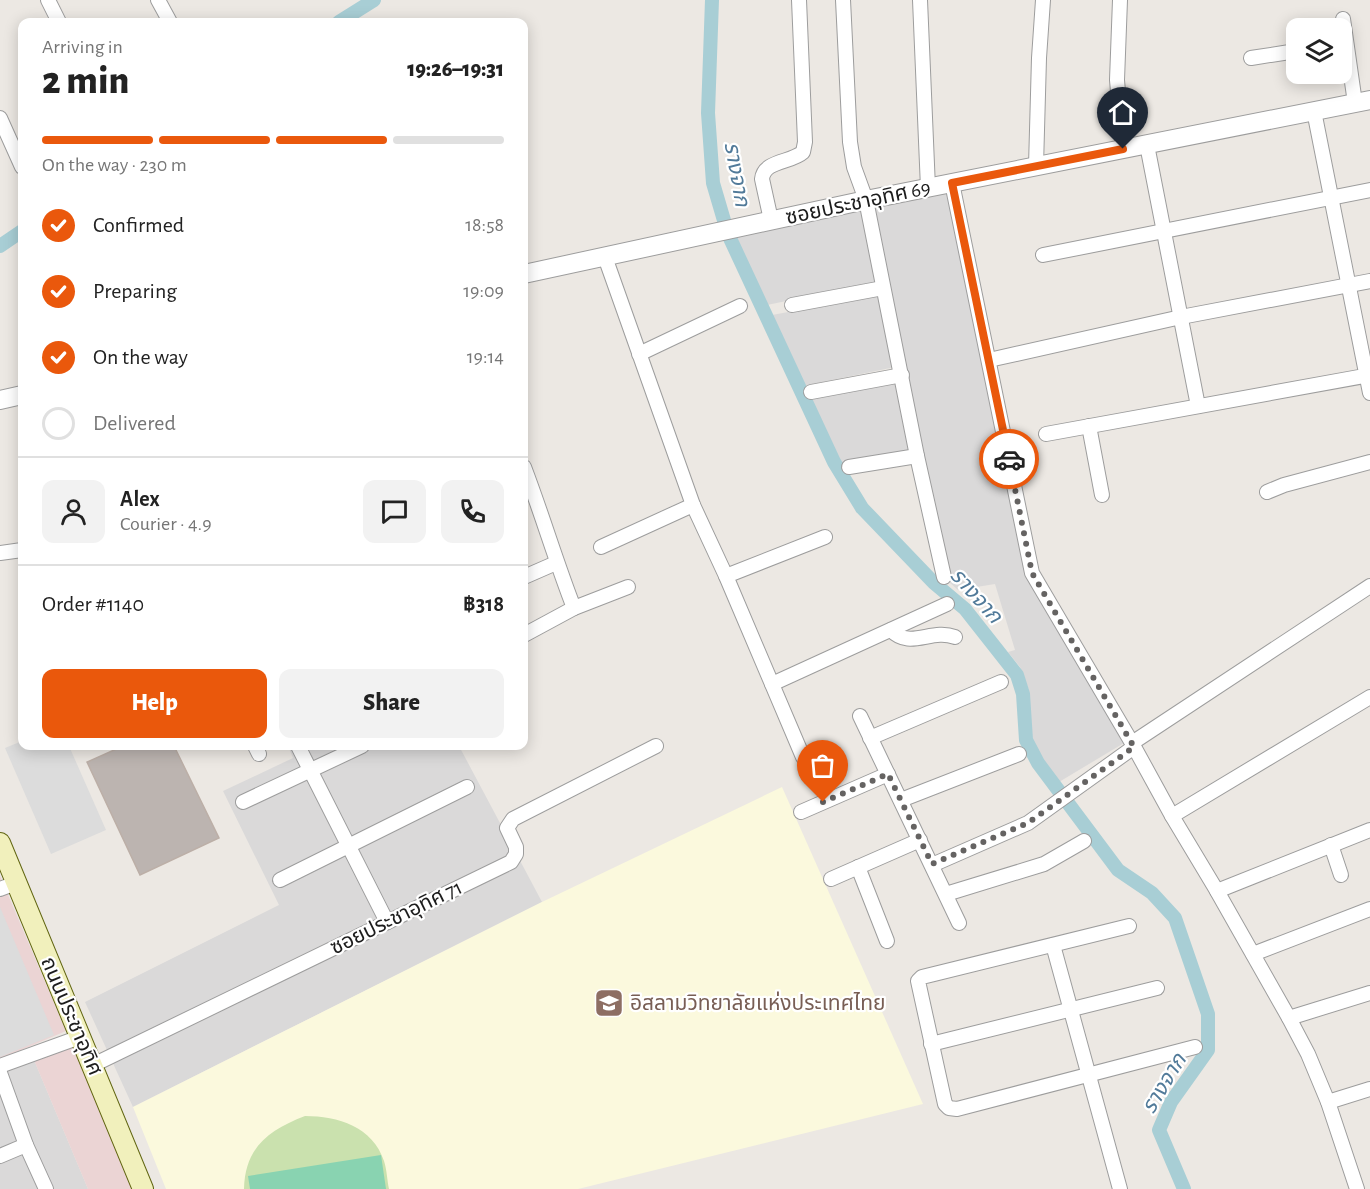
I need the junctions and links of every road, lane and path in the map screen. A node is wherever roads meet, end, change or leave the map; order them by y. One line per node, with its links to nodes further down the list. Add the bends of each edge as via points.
1 (48, 0): 8 (street)
2 (158, 0): 9 (street)
3 (799, 0): 25 (street, via 805,142 798,157 762,173)
4 (843, 0): 24 (street, via 850,142)
5 (920, 0): 21 (street)
6 (1043, 0): 19 (street)
7 (1120, 0): 17 (street, via 1118,80)
8 (56, 18)
9 (168, 18)
10 (1286, 53): 11 (street)
11 (1251, 58)
12 (1352, 67): 13 (street)
13 (1363, 101): 14 (street, ซอยประชาอุทิศ 69)
14 (1314, 111): 16 (street, ซอยประชาอุทิศ 69); 23 (street)
15 (0, 118): 18 (street)
16 (1148, 145): 17 (street, ซอยประชาอุทิศ 69); 26 (street)
17 (1123, 149): 19 (street, ซอยประชาอุทิศ 69)
18 (18, 158)
19 (1036, 166): 20 (street, ซอยประชาอุทิศ 69)
20 (952, 183): 21 (street, ซอยประชาอุทิศ 69); 37 (street)
21 (928, 188): 24 (street, ซอยประชาอุทิศ 69)
22 (1370, 190): 23 (street)
23 (1330, 198): 26 (street); 31 (street)
24 (866, 200): 25 (street, ซอยประชาอุทิศ 69); 32 (street)
25 (771, 220): 28 (street, ซอยประชาอุทิศ 69)
26 (1165, 231): 27 (street); 35 (street)
27 (1043, 255)
28 (605, 257): 29 (street, ซอยประชาอุทิศ 69); 36 (street)
29 (528, 273)
30 (1370, 281): 31 (street)
31 (1348, 286): 35 (street); 39 (street)
32 (883, 288): 33 (street); 38 (street)
33 (792, 305)
34 (740, 306): 36 (street)
35 (1181, 317): 37 (street); 44 (street)
36 (639, 354): 53 (street)
37 (988, 360): 74 (street, via 1032,573)
38 (902, 375): 40 (street); 47 (street)
39 (1368, 375): 41 (street); 44 (street)
40 (811, 392)
41 (1370, 393)
42 (18, 395): 43 (street)
43 (0, 400)
44 (1198, 406): 45 (street)
45 (1089, 426): 46 (street); 52 (street)
46 (1046, 435)
47 (917, 456): 49 (street); 61 (street)
48 (1370, 462): 51 (street)
49 (849, 467)
50 (528, 477): 58 (street)
51 (1267, 492)
52 (1102, 495)
53 (693, 505): 55 (street); 60 (street)
54 (825, 537): 60 (street)
55 (601, 547)
56 (18, 551): 57 (street)
57 (0, 553)
58 (556, 563): 59 (street); 65 (street)
59 (528, 575)
60 (726, 576): 70 (street)
61 (944, 577)
62 (1370, 586): 74 (street)
63 (628, 587): 65 (street)
64 (947, 604): 66 (street)
65 (574, 608): 67 (street)
66 (891, 630): 68 (street, via 906,639 940,634); 70 (street)
67 (528, 633)
68 (956, 637)
69 (1001, 682): 73 (street)
70 (772, 684): 79 (street)
71 (1370, 697): 86 (street)
72 (860, 716): 73 (street)
73 (870, 738): 81 (street)
74 (1133, 745): 86 (street); 93 (street, via 1028,823)
75 (656, 746): 102 (street, ซอยประชาอุทิศ 71, via 513,819 507,828 516,854 510,862)
76 (300, 750): 80 (street)
77 (354, 750): 80 (street)
78 (1019, 754): 83 (street)
79 (802, 757)
80 (311, 770): 84 (street); 91 (street)
81 (888, 774): 83 (street); 85 (street)
82 (467, 787): 91 (street)
83 (901, 800): 88 (street)
84 (243, 802)
85 (801, 812)
86 (1172, 816): 99 (street)
87 (1370, 830): 92 (street)
88 (920, 840): 93 (street); 94 (street)
89 (1084, 841): 100 (street, via 1044,864)
90 (0, 843): 98 (main road, ถนนประชาอุทิศ)
91 (348, 846): 97 (street); 102 (street)
92 (1331, 846): 95 (street); 99 (street)
93 (932, 864): 100 (street)
94 (858, 867): 96 (street); 105 (street)
95 (1341, 875)
96 (831, 879)
97 (280, 880)
98 (8, 886): 112 (main road, ถนนประชาอุทิศ)
99 (1217, 891): 107 (street)
100 (946, 894): 103 (street)
101 (1370, 909): 107 (street)
102 (387, 922): 115 (street, ซอยประชาอุทิศ 71)
103 (960, 923)
104 (1130, 926): 106 (street)
105 (887, 941)
106 (1053, 945): 110 (street); 113 (street, via 922,977 918,981)
107 (1253, 954): 111 (street)
108 (1158, 988): 110 (street)
109 (1370, 993): 111 (street)
110 (1071, 1010): 113 (street); 118 (street)
111 (1289, 1018): 120 (street)
112 (80, 1037): 115 (main road, ถนนประชาอุทิศ); 116 (street)
113 (931, 1044): 118 (street, via 949,1108)
114 (1195, 1047): 118 (street)
115 (93, 1065): 124 (main road, ถนนประชาอุทิศ)
116 (0, 1066)
117 (0, 1073): 121 (street)
118 (1089, 1075): 125 (street)
119 (1370, 1089): 120 (street)
120 (1328, 1102): 126 (street)
121 (26, 1145): 122 (street); 123 (street)
122 (0, 1156)
123 (46, 1189)
124 (143, 1189)
125 (1120, 1189)
126 (1357, 1189)

